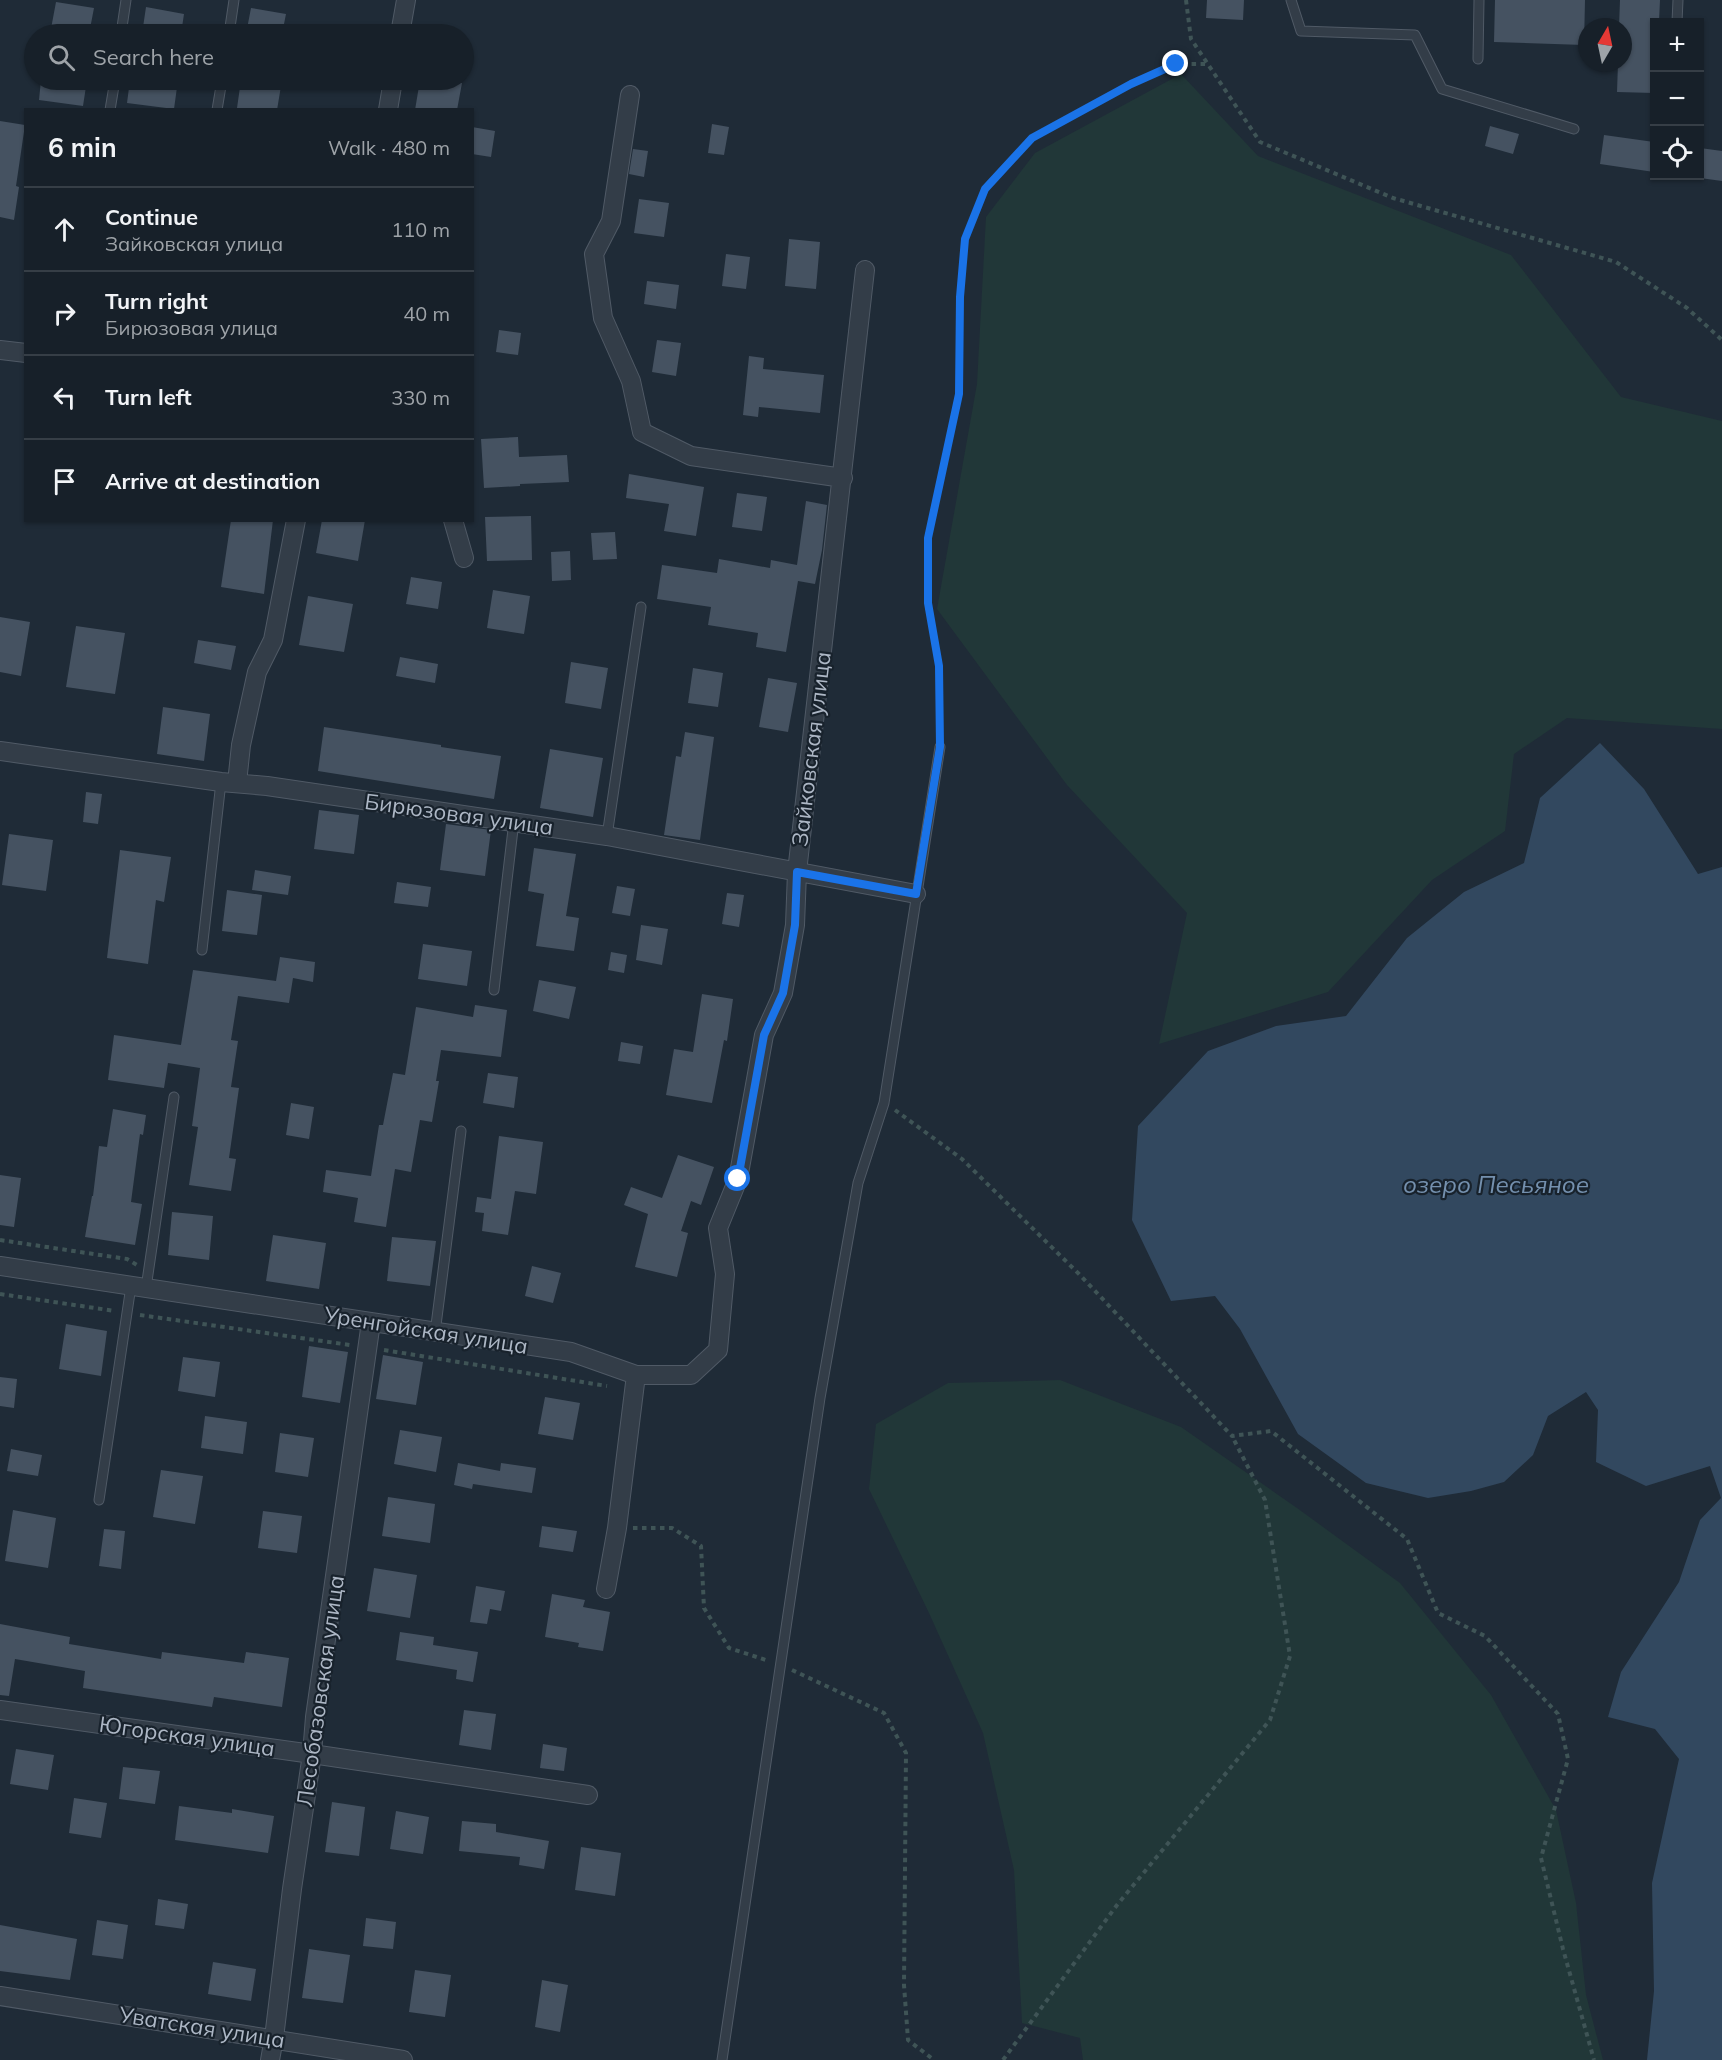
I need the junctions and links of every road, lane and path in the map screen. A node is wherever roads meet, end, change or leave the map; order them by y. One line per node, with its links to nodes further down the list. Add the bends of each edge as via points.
1 (126, 0): 9 (lane)
2 (234, 0): 10 (lane)
3 (405, 0): 11 (street)
4 (1186, 0): 13 (path, via 1191,39)
5 (1291, 0): 21 (lane, via 1301,31 1415,35 1442,90)
6 (1479, 0): 12 (lane)
7 (1678, 0): 8 (lane)
8 (1677, 18)
9 (122, 24)
10 (230, 24)
11 (401, 24)
12 (1478, 59)
13 (1209, 64): 23 (path, via 1260,141 1393,198 1616,262 1687,308); 31 (path, via 1176,64 1032,138 985,189 965,239 959,394 928,538 928,603 939,666)
14 (113, 90): 18 (lane)
15 (221, 90): 19 (lane)
16 (391, 90): 20 (street)
17 (630, 95): 26 (street, via 611,221 594,254 603,318 631,381 642,432 691,456)
18 (110, 108)
19 (218, 108)
20 (388, 108)
21 (1574, 129)
22 (865, 270): 26 (street, Зайковская улица)
23 (1722, 340)
24 (0, 350): 25 (street)
25 (24, 353)
26 (843, 478): 36 (street, Зайковская улица)
27 (296, 522): 33 (street, via 273,640 257,672)
28 (454, 522): 29 (street)
29 (464, 558)
30 (641, 607): 35 (lane)
31 (940, 747): 37 (lane)
32 (0, 751): 33 (street, Бирюзовая улица)
33 (229, 783): 34 (street, Бирюзовая улица); 38 (lane)
34 (514, 821): 35 (street, Бирюзовая улица); 39 (lane)
35 (607, 836): 36 (street, Бирюзовая улица)
36 (797, 872): 37 (street, Бирюзовая улица); 51 (street, Зайковская улица, via 795,925 783,993 764,1035 738,1179 718,1228 725,1274 718,1350 691,1375)
37 (916, 894): 41 (lane)
38 (202, 950)
39 (494, 990)
40 (174, 1097): 45 (lane)
41 (884, 1103): 53 (path, via 962,1159 1079,1274); 57 (lane, via 858,1183 820,1398)
42 (461, 1131): 49 (lane)
43 (0, 1240): 45 (path, via 127,1259)
44 (0, 1266): 45 (street, Уренгойская улица)
45 (142, 1282): 47 (lane); 48 (street, Уренгойская улица)
46 (0, 1294): 47 (path)
47 (127, 1313): 50 (path); 54 (lane)
48 (372, 1322): 49 (street, Уренгойская улица); 50 (street, Лесобазовская улица)
49 (435, 1332): 51 (street, Уренгойская улица, via 571,1352)
50 (368, 1347): 52 (path); 59 (street, Лесобазовская улица)
51 (636, 1375): 55 (street)
52 (610, 1386)
53 (1232, 1436): 67 (path, via 1264,1500 1290,1656 1270,1720 1117,1905); 68 (path, via 1271,1431 1407,1539 1438,1613 1485,1636 1558,1714 1568,1759 1541,1858)
54 (99, 1500)
55 (617, 1527): 56 (street); 57 (path, via 672,1528 700,1546 704,1608 729,1648)
56 (606, 1589)
57 (782, 1665): 65 (lane); 66 (path, via 884,1713 906,1753 904,1985 908,2040)
58 (0, 1710): 59 (street, Югорская улица)
59 (312, 1754): 60 (street, Югорская улица); 62 (street, Лесобазовская улица)
60 (588, 1795)
61 (0, 1996): 62 (street, Уватская улица)
62 (274, 2038): 63 (street, Лесобазовская улица); 64 (street, Уватская улица)
63 (270, 2060)
64 (403, 2060)
65 (722, 2060)
66 (934, 2060)
67 (1004, 2060)
68 (1594, 2060)

